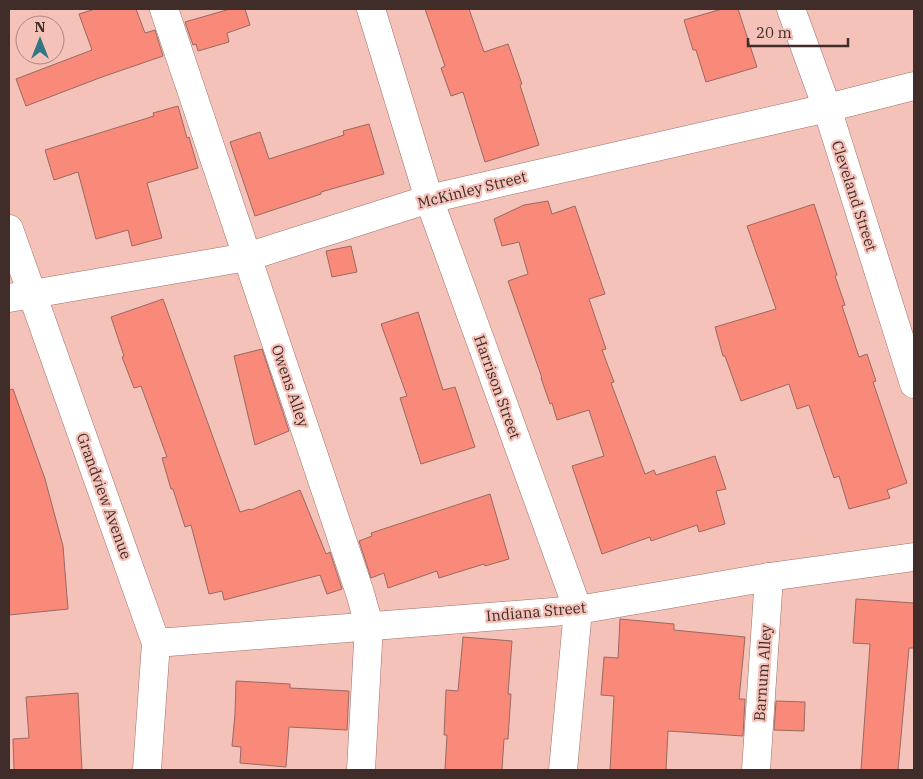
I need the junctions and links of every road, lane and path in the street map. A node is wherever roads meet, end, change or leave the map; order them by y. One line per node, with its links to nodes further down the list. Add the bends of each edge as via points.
1 (164, 9): 8 (street, Owens Alley)
2 (371, 9): 6 (street, Harrison Street)
3 (791, 9): 5 (street, Cleveland Street)
4 (914, 86): 5 (street, McKinley Street)
5 (827, 108): 6 (street, McKinley Street); 10 (street, Cleveland Street)
6 (429, 199): 8 (street, McKinley Street); 13 (street, Harrison Street)
7 (9, 229): 9 (street, Grandview Avenue)
8 (247, 257): 9 (street, McKinley Street); 14 (street, Owens Alley)
9 (20, 296): 15 (street, Grandview Avenue)
10 (914, 384)
11 (914, 557): 12 (street, Indiana Street)
12 (769, 576): 13 (street, Indiana Street); 19 (street, Barnum Alley)
13 (578, 610): 14 (street, Indiana Street); 18 (street, Harrison Street)
14 (369, 625): 15 (street, Indiana Street); 17 (street, Owens Alley)
15 (156, 643): 16 (street, Grandview Avenue)
16 (146, 770)
17 (361, 770)
18 (563, 770)
19 (756, 770)

